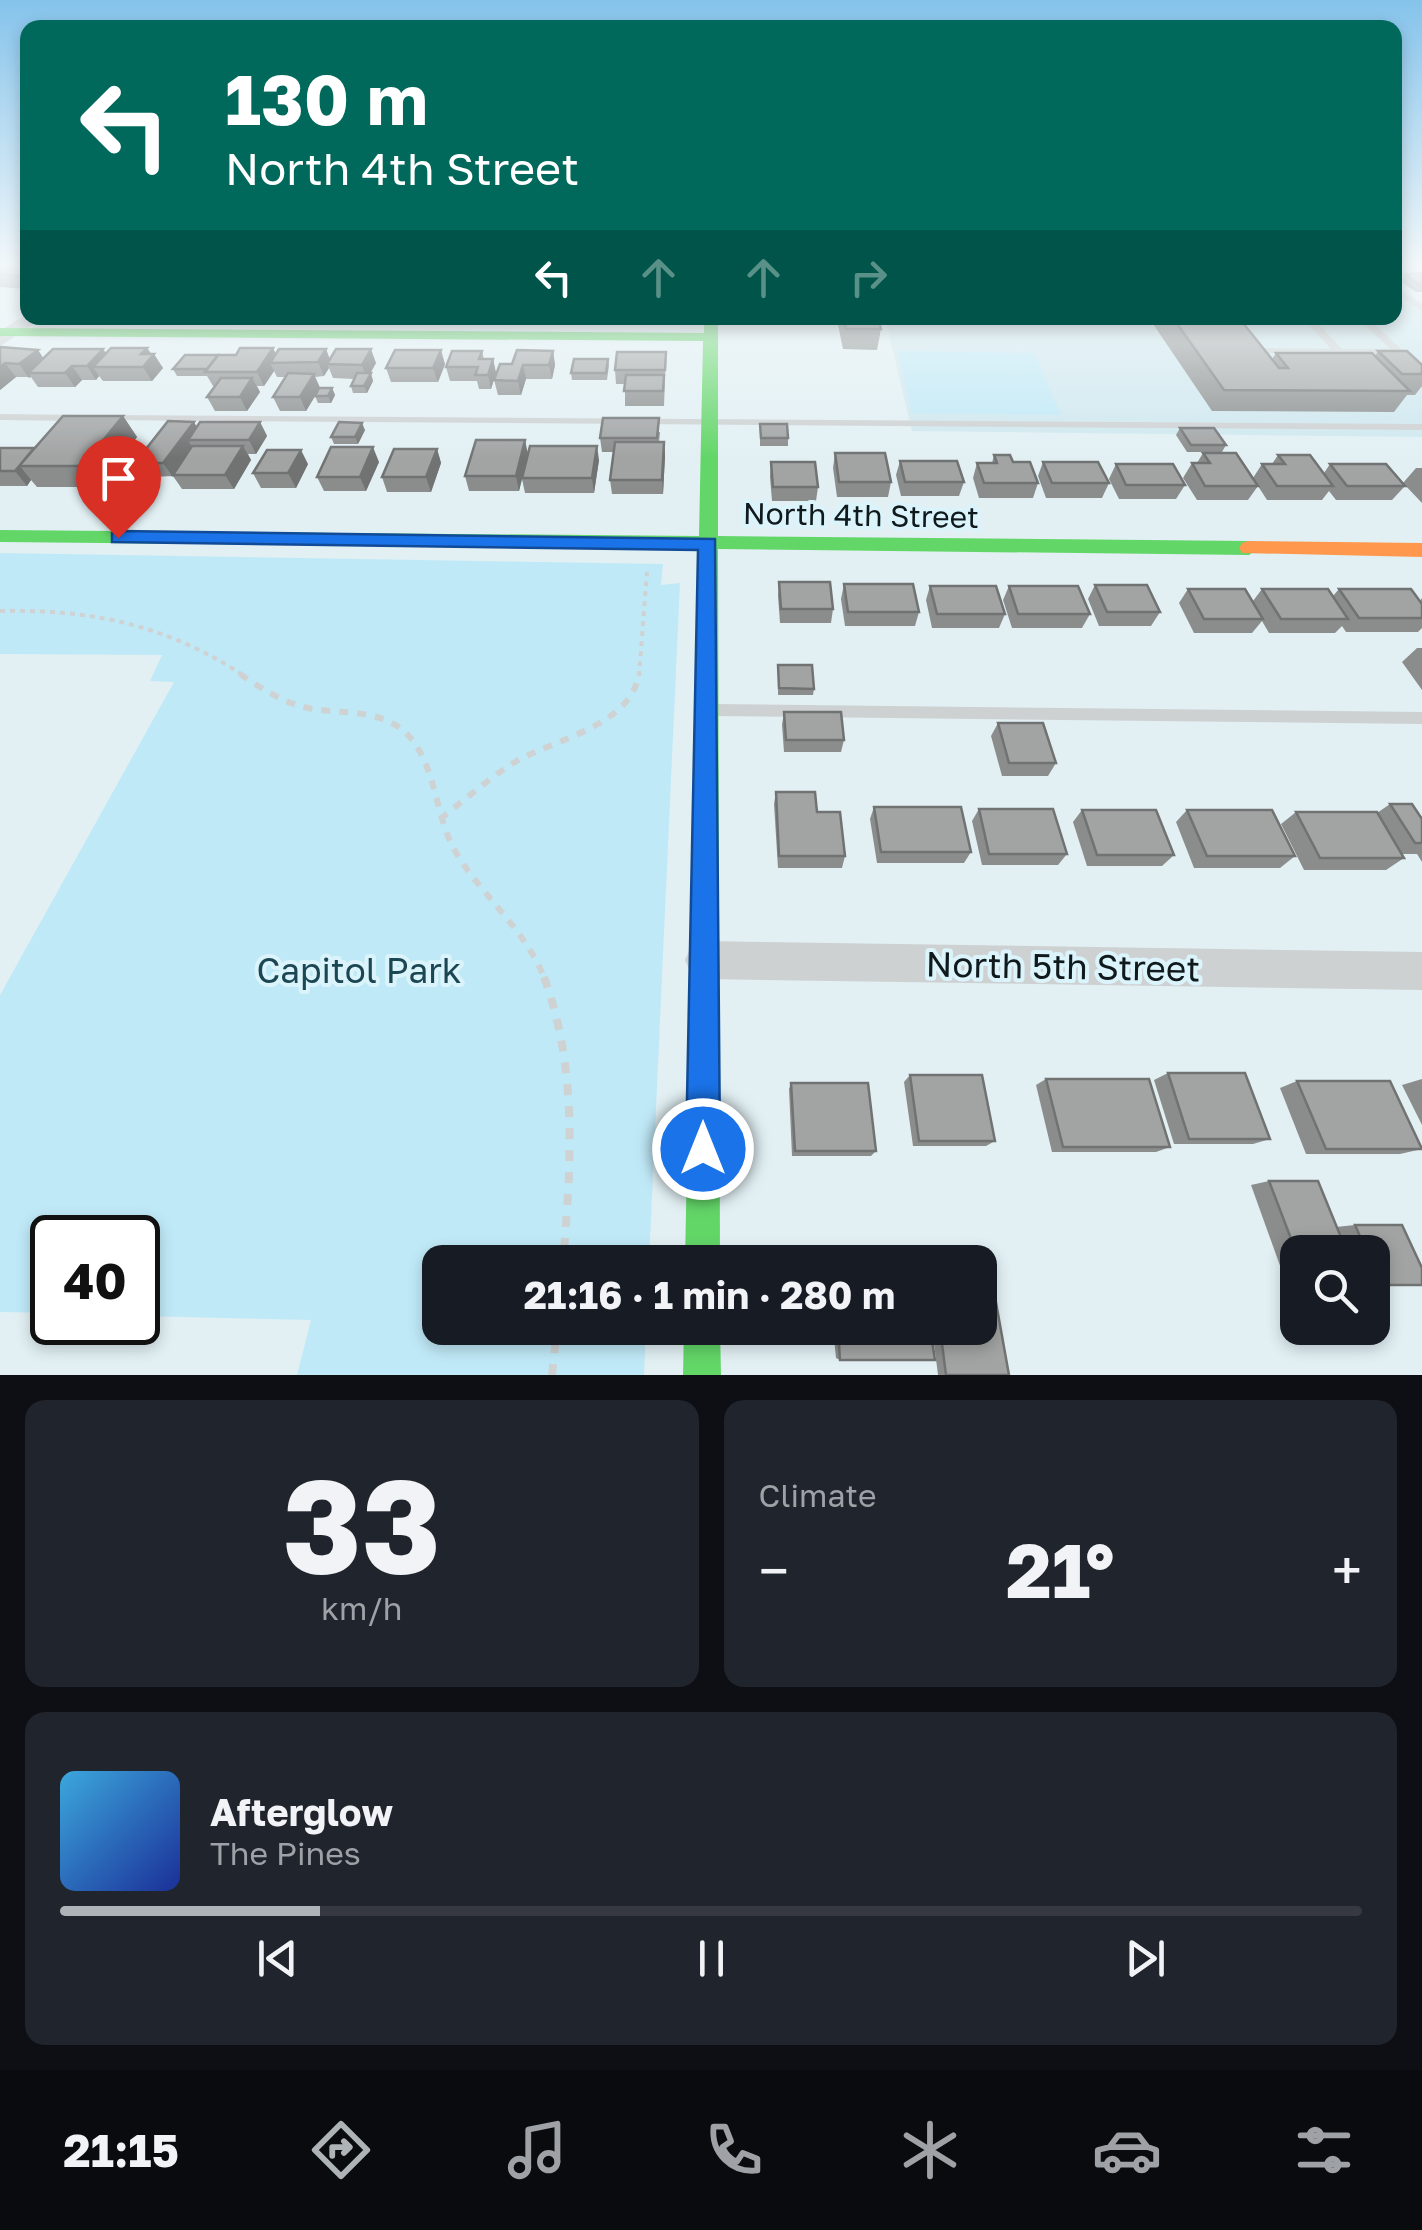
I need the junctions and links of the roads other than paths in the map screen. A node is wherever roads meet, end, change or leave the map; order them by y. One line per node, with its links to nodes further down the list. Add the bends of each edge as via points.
1 (520, 329): 5 (street)
2 (711, 329): 9 (street)
3 (1319, 329): 7 (lane)
4 (1377, 329): 7 (lane, via 1404,353)
5 (4, 335)
6 (1261, 352): 7 (lane)
7 (1340, 352)
8 (0, 417): 9 (lane)
9 (710, 424): 10 (lane); 12 (street)
10 (1422, 427)
11 (0, 536): 12 (street, North 4th Street)
12 (708, 544): 13 (street, North 4th Street); 14 (street)
13 (1422, 550)
14 (707, 710): 15 (lane); 16 (street)
15 (1422, 718)
16 (704, 960): 17 (street, North 5th Street); 18 (street)
17 (1422, 971)
18 (702, 1245)
19 (702, 1345): 20 (street)
20 (702, 1375)

